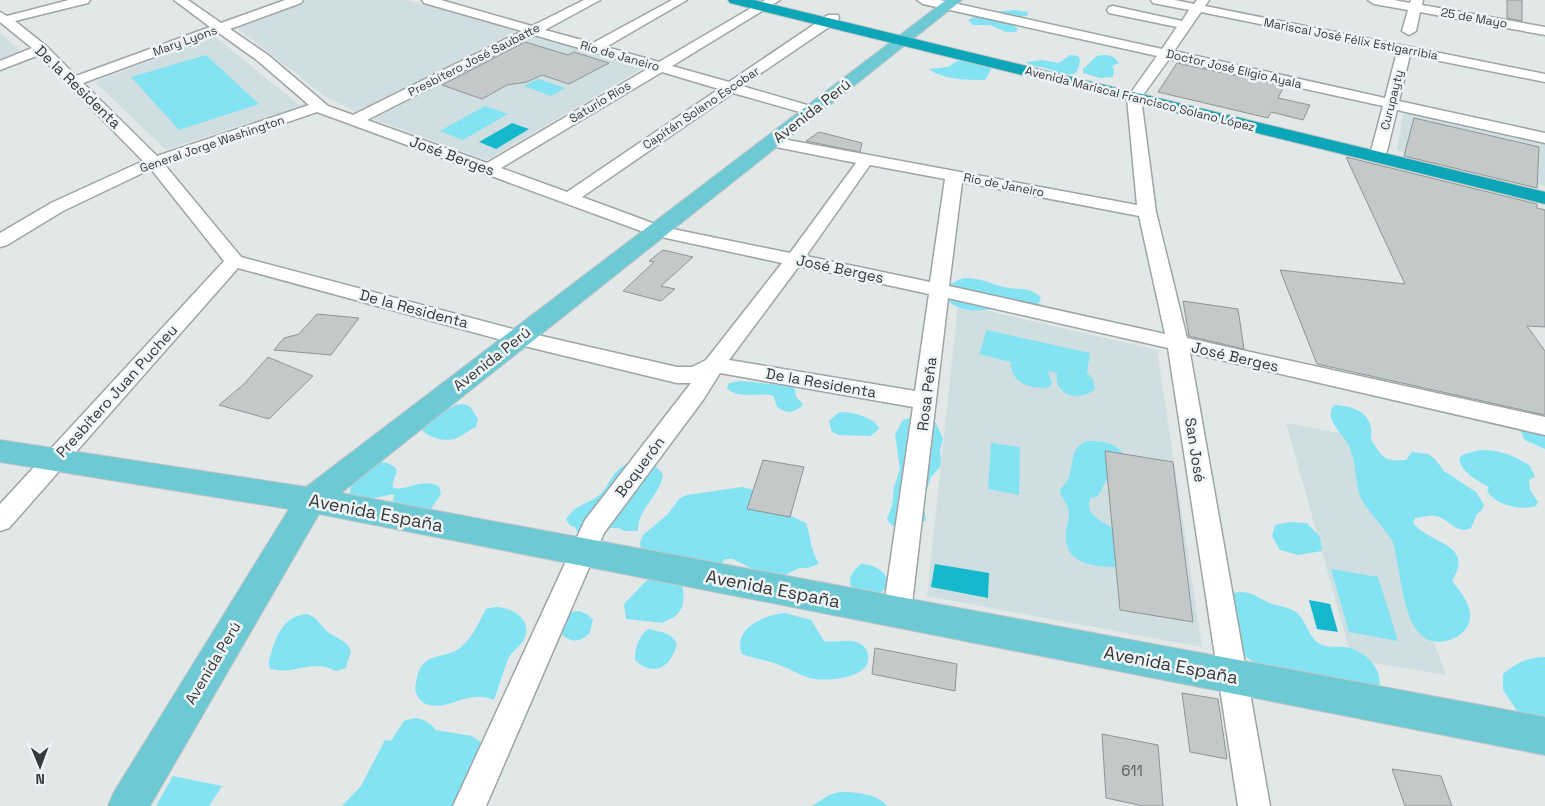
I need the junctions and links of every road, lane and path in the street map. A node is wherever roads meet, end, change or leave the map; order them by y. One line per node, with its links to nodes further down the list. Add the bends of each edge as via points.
1 (84, 0): 19 (street)
2 (180, 0): 22 (street, José Berges)
3 (296, 0): 22 (street, Mary Lyons)
4 (428, 0): 18 (street, Río de Janeiro)
5 (594, 0): 23 (street, Presbítero José Saubatte)
6 (681, 0): 27 (street)
7 (734, 0): 14 (highway)
8 (745, 0): 14 (highway)
9 (923, 0): 13 (street, Doctor José Eligio Ayala)
10 (1157, 0): 15 (street, Mariscal José Félix Estigarribia)
11 (1374, 0): 16 (street, 25 de Mayo)
12 (489, 3): 18 (street)
13 (952, 3): 26 (main road, Avenida Perú); 30 (street, Doctor José Eligio Ayala)
14 (767, 4): 20 (highway); 32 (street, Saturio Ríos)
15 (1200, 4): 21 (street); 29 (street, Mariscal José Félix Estigarribia)
16 (1416, 4): 24 (street); 25 (street, 25 de Mayo)
17 (1113, 10): 21 (street)
18 (469, 12): 23 (street, Río de Janeiro)
19 (2, 18): 28 (street, De la Residenta)
20 (830, 21): 26 (highway); 35 (street, Capitán Solano Escobar)
21 (1185, 25): 30 (street)
22 (221, 28): 34 (street, Mary Lyons); 38 (street, José Berges)
23 (533, 31): 27 (street, Río de Janeiro); 40 (street, Presbítero José Saubatte)
24 (1409, 31)
25 (1545, 32)
26 (905, 39): 36 (highway, Avenida Mariscal Francisco Solano López); 36 (highway, Avenida Mariscal Francisco Solano López, via 1016,63); 39 (main road, Avenida Perú)
27 (594, 48): 32 (street, Río de Janeiro)
28 (41, 49): 31 (street); 34 (street, De la Residenta)
29 (1404, 50): 33 (street, Mariscal José Félix Estigarribia); 37 (street, Curupayty)
30 (1165, 54): 36 (street); 37 (street, Doctor José Eligio Ayala)
31 (0, 66)
32 (659, 67): 35 (street, Río de Janeiro); 46 (street, Saturio Ríos)
33 (1545, 78)
34 (74, 81): 45 (street, De la Residenta)
35 (731, 88): 39 (street, Río de Janeiro); 49 (street, Capitán Solano Escobar)
36 (1136, 95): 43 (highway, Avenida Mariscal Francisco Solano López); 50 (highway, Avenida Mariscal Francisco Solano López); 51 (street, San José)
37 (1391, 104): 41 (street, Doctor José Eligio Ayala); 43 (street, Curupayty)
38 (320, 106): 40 (street, José Berges); 45 (street, General Jorge Washington)
39 (812, 111): 42 (main road, Avenida Perú)
40 (354, 120): 46 (street, José Berges)
41 (1545, 138)
42 (772, 142): 44 (street, Río de Janeiro); 52 (main road, Avenida Perú)
43 (1379, 151): 48 (highway, Avenida Mariscal Francisco Solano López)
44 (866, 160): 47 (street, Río de Janeiro); 54 (street)
45 (154, 162): 53 (street, General Jorge Washington, via 57,207); 55 (street, De la Residenta)
46 (488, 169): 49 (street, José Berges)
47 (954, 176): 51 (street, Río de Janeiro); 56 (street, Rosa Peña)
48 (1545, 191)
49 (569, 198): 52 (street, José Berges)
50 (1545, 198)
51 (1147, 212): 58 (street, San José)
52 (658, 231): 54 (street, José Berges); 57 (main road, Avenida Perú)
53 (0, 241)
54 (794, 260): 56 (street, José Berges); 59 (street)
55 (234, 261): 57 (street, De la Residenta); 64 (street, Presbítero Juan Pucheu)
56 (940, 290): 58 (street, José Berges); 61 (street, Rosa Peña)
57 (517, 340): 60 (street, De la Residenta); 65 (main road, Avenida Perú)
58 (1178, 344): 62 (street, José Berges); 69 (street, San José)
59 (714, 365): 60 (street, via 695,375); 61 (street, De la Residenta)
60 (690, 385): 67 (street, Boquerón)
61 (926, 401): 68 (street, Rosa Peña)
62 (1545, 426)
63 (0, 451): 64 (main road, Avenida España)
64 (60, 460): 65 (main road, Avenida España); 66 (street, Presbítero Juan Pucheu)
65 (313, 501): 67 (main road, Avenida España); 71 (main road, Avenida Perú)
66 (0, 521)
67 (578, 552): 68 (main road, Avenida España); 72 (street, Boquerón)
68 (897, 612): 69 (main road, Avenida España)
69 (1231, 676): 70 (main road, Avenida España); 73 (street, San José)
70 (1545, 736)
71 (128, 806)
72 (469, 806)
73 (1254, 806)

